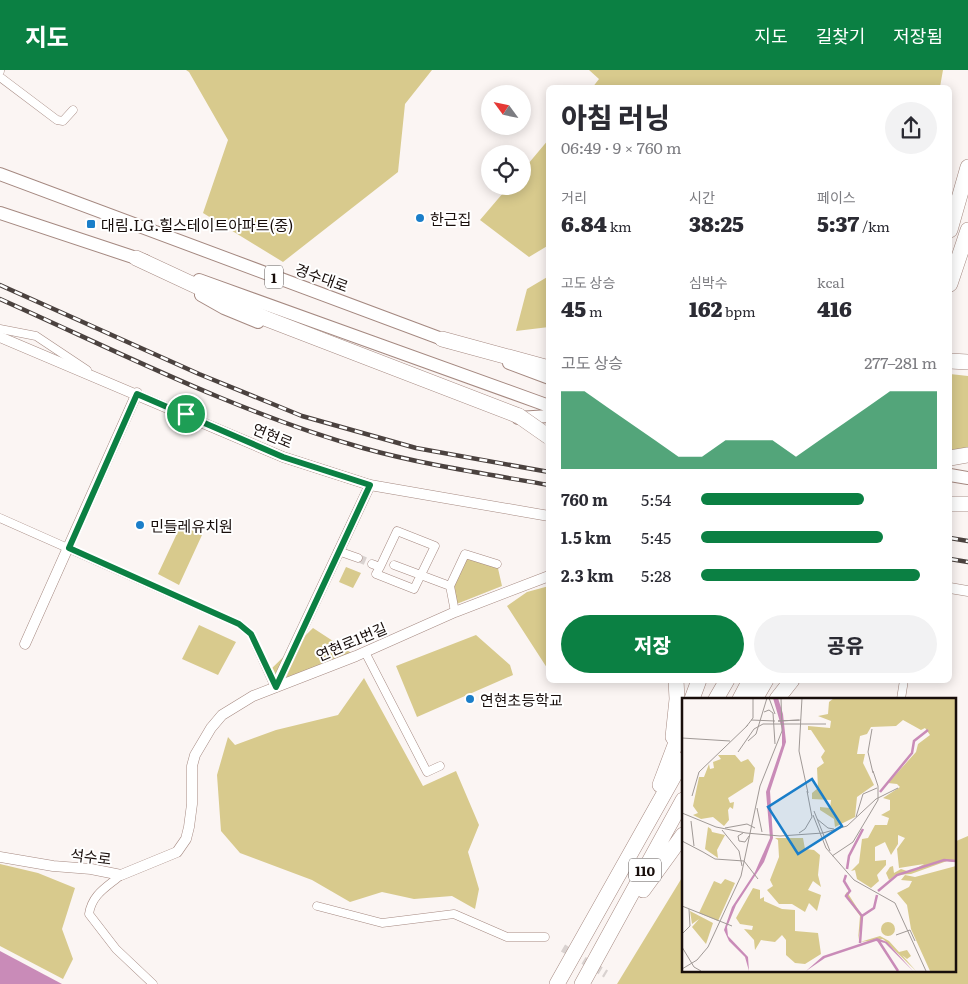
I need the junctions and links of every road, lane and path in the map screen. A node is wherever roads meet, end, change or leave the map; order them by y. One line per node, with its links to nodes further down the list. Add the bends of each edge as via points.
1 (0, 77): 2 (street, via 57,120 63,121)
2 (73, 110)
3 (968, 162): 6 (highway)
4 (968, 166): 8 (highway)
5 (0, 174): 14 (main road, 경수대로 / 1)
6 (952, 196)
7 (0, 213): 10 (main road, 1)
8 (952, 223)
9 (968, 230): 11 (highway)
10 (136, 258): 22 (main road, 1); 23 (main road, via 224,308 267,326 514,418); 24 (highway, bridge, via 266,318 519,416)
11 (952, 278)
12 (0, 329): 15 (street, via 27,334)
13 (0, 337): 16 (street, 연현로)
14 (442, 339): 19 (highway)
15 (44, 342): 16 (street, via 45,353); 20 (street)
16 (40, 355): 20 (street, 연현로)
17 (952, 362): 18 (highway)
18 (968, 362)
19 (546, 369)
20 (107, 384): 21 (street, 연현로)
21 (137, 394): 31 (street, 연현로, via 283,457); 37 (street)
22 (546, 405)
23 (546, 416)
24 (546, 435)
25 (968, 454): 26 (highway)
26 (952, 458)
27 (952, 460): 28 (highway)
28 (968, 464)
29 (952, 475): 30 (main road)
30 (968, 478)
31 (370, 485): 35 (street, 연현로); 38 (street)
32 (952, 500): 33 (main road)
33 (968, 503): 34 (highway)
34 (952, 504)
35 (546, 515)
36 (0, 518): 37 (street)
37 (69, 548): 48 (street); 57 (street, via 239,624 251,634)
38 (338, 551): 39 (street); 57 (street)
39 (358, 558)
40 (497, 564): 44 (street, via 465,554)
41 (394, 565): 42 (street)
42 (420, 575): 42 (street, via 414,589 376,574 376,565 397,531 435,546); 44 (street)
43 (546, 577): 47 (street, 연현로1번길)
44 (450, 586): 47 (street)
45 (952, 588): 46 (street)
46 (968, 591)
47 (455, 612): 49 (street, 연현로1번길)
48 (25, 644)
49 (365, 652): 57 (street, 연현로1번길); 66 (street, via 427,772)
50 (676, 683): 67 (highway, via 676,719)
51 (698, 683): 58 (highway)
52 (725, 683): 59 (highway)
53 (748, 683): 60 (highway)
54 (764, 683): 61 (highway)
55 (790, 683): 62 (highway)
56 (904, 683): 63 (street)
57 (276, 687): 72 (street, 연현로1번길, via 253,696 222,715 211,728 195,755 189,827 177,852)
58 (692, 698)
59 (717, 698)
60 (741, 698)
61 (755, 698)
62 (778, 698)
63 (901, 698)
64 (682, 727): 67 (highway)
65 (682, 762): 71 (highway, 110)
66 (440, 766)
67 (663, 780): 71 (highway)
68 (682, 802): 75 (highway, 110)
69 (682, 835): 75 (highway)
70 (0, 857): 72 (street, 석수로)
71 (628, 860): 77 (highway, 110)
72 (121, 875): 76 (street, 석수로, via 95,896 89,914 116,948)
73 (318, 906): 74 (street, via 382,923 454,914 507,937)
74 (545, 937)
75 (607, 940): 78 (highway, 110)
76 (153, 984)
77 (558, 984)
78 (582, 984)

